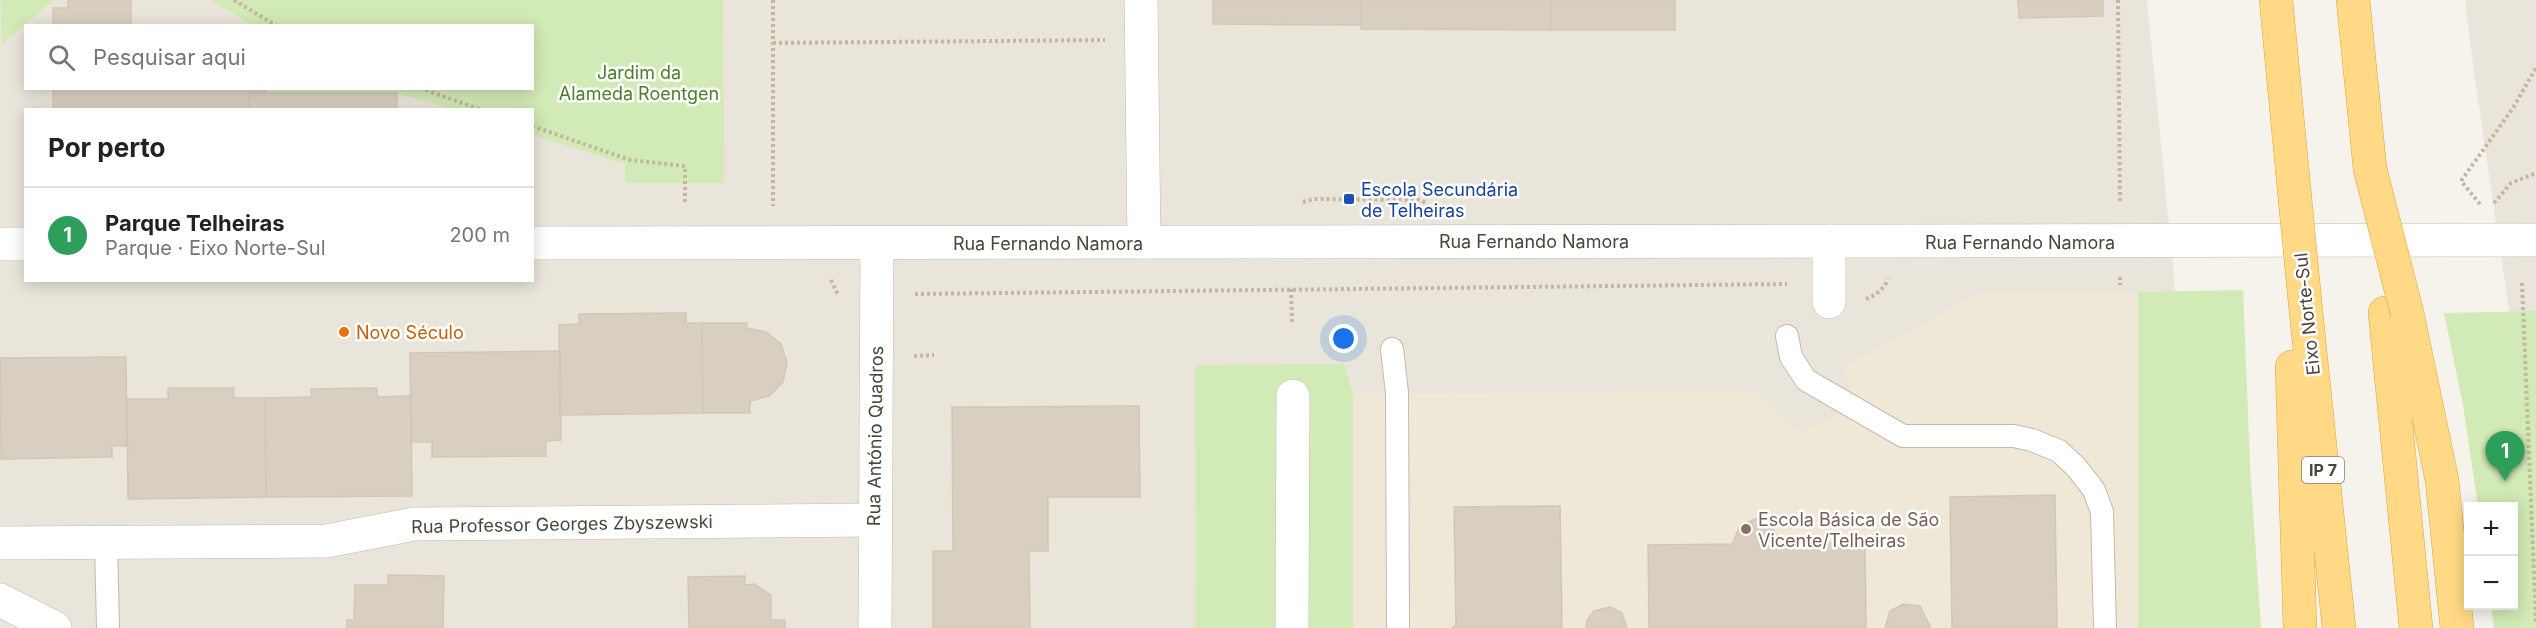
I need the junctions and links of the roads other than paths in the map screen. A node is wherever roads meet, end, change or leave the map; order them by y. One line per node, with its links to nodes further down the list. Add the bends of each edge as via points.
1 (1141, 0): 6 (street)
2 (2276, 0): 12 (highway, Eixo Norte-Sul / IP 7, bridge, via 2292,168)
3 (2353, 0): 13 (highway, bridge, via 2370,169)
4 (2536, 240): 5 (street, Rua Fernando Namora)
5 (1829, 241): 6 (street, Rua Fernando Namora); 11 (street)
6 (1144, 242): 9 (street, Rua Fernando Namora)
7 (24, 243): 10 (street)
8 (534, 243): 9 (street, Rua Fernando Namora)
9 (877, 243): 17 (street, Rua António Quadros)
10 (0, 244)
11 (1829, 302)
12 (2299, 312): 27 (highway); 28 (highway, Eixo Norte-Sul / IP 7)
13 (2396, 313): 29 (highway); 30 (highway, via 2442,480)
14 (1787, 336): 26 (lane, via 1791,357 1806,380 1903,436 2014,436 2060,451 2094,490 2102,512)
15 (1392, 349): 25 (lane, via 1397,393)
16 (1293, 396): 24 (street)
17 (874, 520): 19 (street, Rua Professor Georges Zbyszewski, via 414,524 327,541); 23 (street, Rua António Quadros)
18 (0, 543): 19 (street, Rua Professor Georges Zbyszewski)
19 (106, 543): 22 (lane)
20 (0, 600): 21 (street)
21 (55, 628)
22 (108, 628)
23 (875, 628)
24 (1292, 628)
25 (1398, 628)
26 (2105, 628)
27 (2300, 628)
28 (2339, 628)
29 (2416, 628)
30 (2457, 628)

